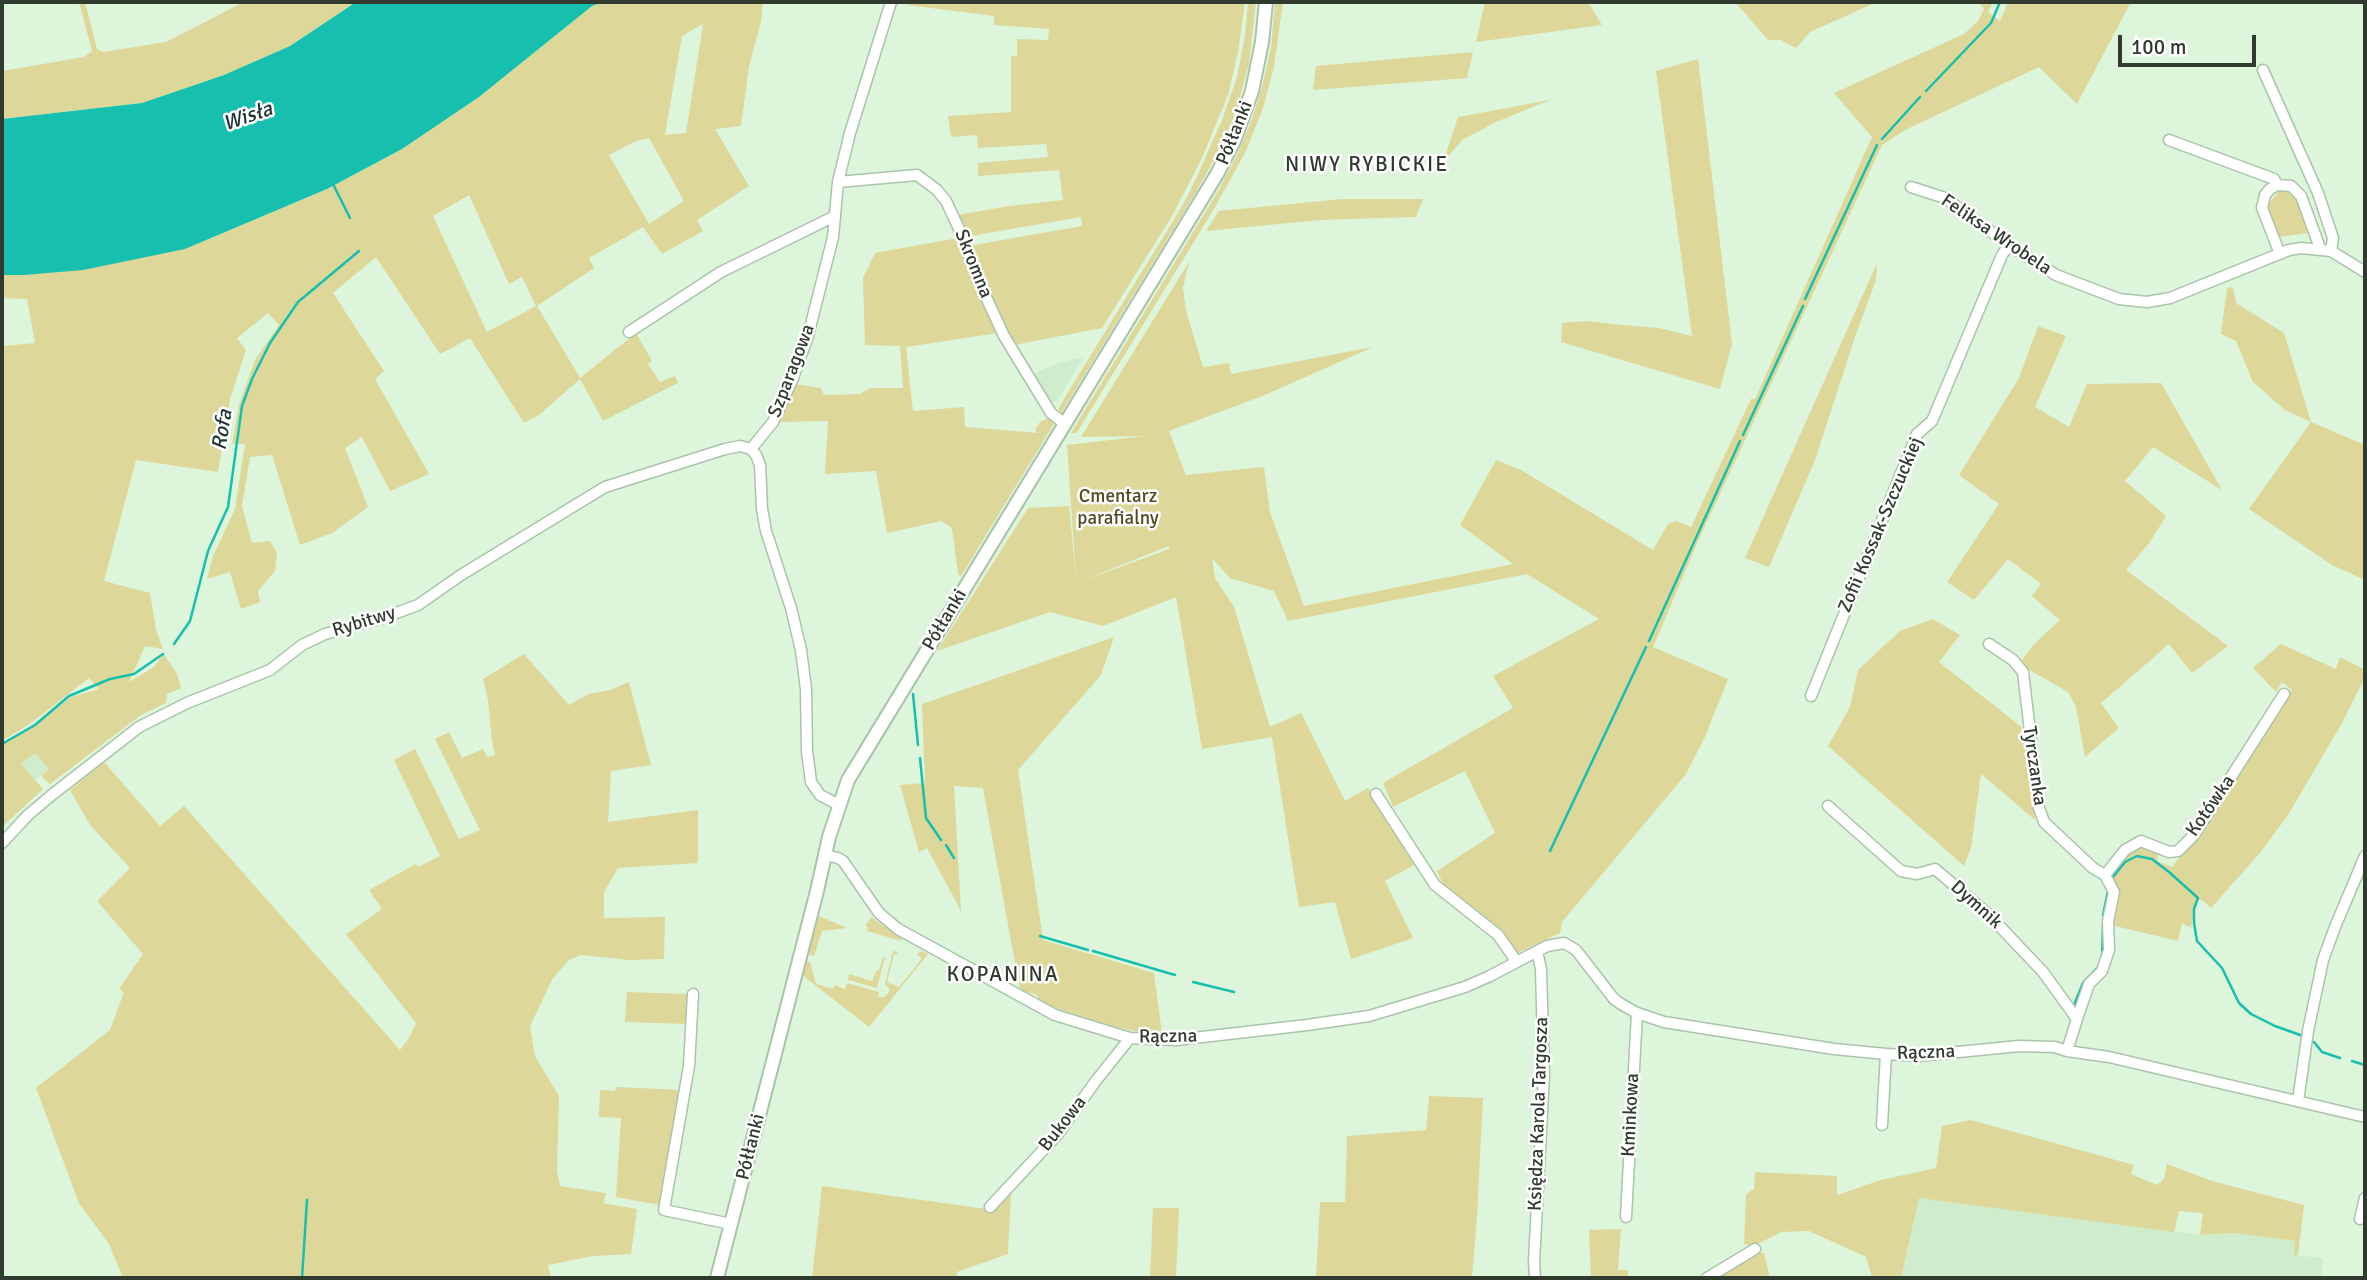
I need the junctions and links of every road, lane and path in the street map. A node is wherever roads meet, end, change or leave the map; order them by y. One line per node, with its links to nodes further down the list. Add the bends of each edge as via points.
1 (891, 2): 5 (street, Szparagowa)
2 (1266, 2): 15 (street, Półłanki, via 1257,71 1234,141)
3 (2263, 70): 11 (street, via 2318,193 2333,238)
4 (2169, 140): 6 (street)
5 (838, 182): 8 (street, Szparagowa); 15 (street, Skromna, via 917,175 937,190 960,231 1004,336 1051,414)
6 (2277, 184): 10 (street, via 2291,186 2301,196); 12 (street, via 2265,195 2262,208)
7 (1911, 187): 9 (street, Feliksa Wrobela, via 1945,198)
8 (835, 216): 14 (street, via 721,272); 16 (street, Szparagowa, via 822,284 797,368 773,422)
9 (2009, 245): 12 (street, Feliksa Wrobela, via 2064,279 2139,302 2170,298); 19 (street, Zofii Kossak-Szczuckiej, via 1933,421 1917,434)
10 (2320, 248): 11 (street, Feliksa Wrobela); 12 (street, Feliksa Wrobela, via 2294,248)
11 (2331, 251): 13 (street, Feliksa Wrobela)
12 (2280, 254)
13 (2365, 272)
14 (629, 332)
15 (1065, 424): 21 (street, Półłanki, via 866,749)
16 (751, 449): 21 (street, via 760,465 766,531 801,650 811,782 820,794); 23 (street, Rybitwy, via 725,449 605,487 418,605 325,634 270,670 139,727 52,794)
17 (1989, 644): 26 (street, Tyrczanka, via 2024,675 2044,822)
18 (2284, 694): 26 (street, Kotówka, via 2194,835 2178,851 2141,841 2125,850)
19 (1811, 696)
20 (1376, 794): 28 (street, via 1435,885 1498,935)
21 (839, 805): 24 (street, Półłanki)
22 (1828, 806): 31 (street, Dymnik, via 1901,870 1917,874 1935,869 1989,914 2043,972)
23 (2, 843)
24 (825, 855): 32 (street, Rączna, via 843,861 879,913 898,929 1055,1015); 42 (street, Półłanki)
25 (2365, 856): 35 (street, via 2323,960)
26 (2105, 875): 31 (street, via 2114,892 2109,950 2102,971 2089,984)
27 (1537, 951): 28 (street, Rączna); 30 (street, Rączna, via 1557,943 1569,945 1614,999); 45 (street, Księdza Karola Targosza, via 1544,1075)
28 (1517, 962): 32 (street, Rączna, via 1465,987 1370,1016 1176,1040)
29 (693, 994): 42 (street, via 689,1066 664,1210)
30 (1637, 1013): 34 (street, Rączna, via 1664,1022); 40 (street, Kminkowa)
31 (2077, 1019): 33 (street)
32 (1130, 1038): 39 (street, Bukowa, via 1058,1134)
33 (2067, 1051): 34 (street, Rączna, via 2019,1046 1918,1056); 35 (street, Rączna)
34 (1885, 1054): 37 (street)
35 (2298, 1101): 36 (street, Rączna)
36 (2365, 1116)
37 (1882, 1125)
38 (2365, 1198): 41 (street)
39 (990, 1207)
40 (1626, 1217)
41 (2360, 1219)
42 (731, 1224): 44 (street, Półłanki)
43 (1755, 1249): 46 (street)
44 (717, 1278)
45 (1535, 1278)
46 (1707, 1278)

